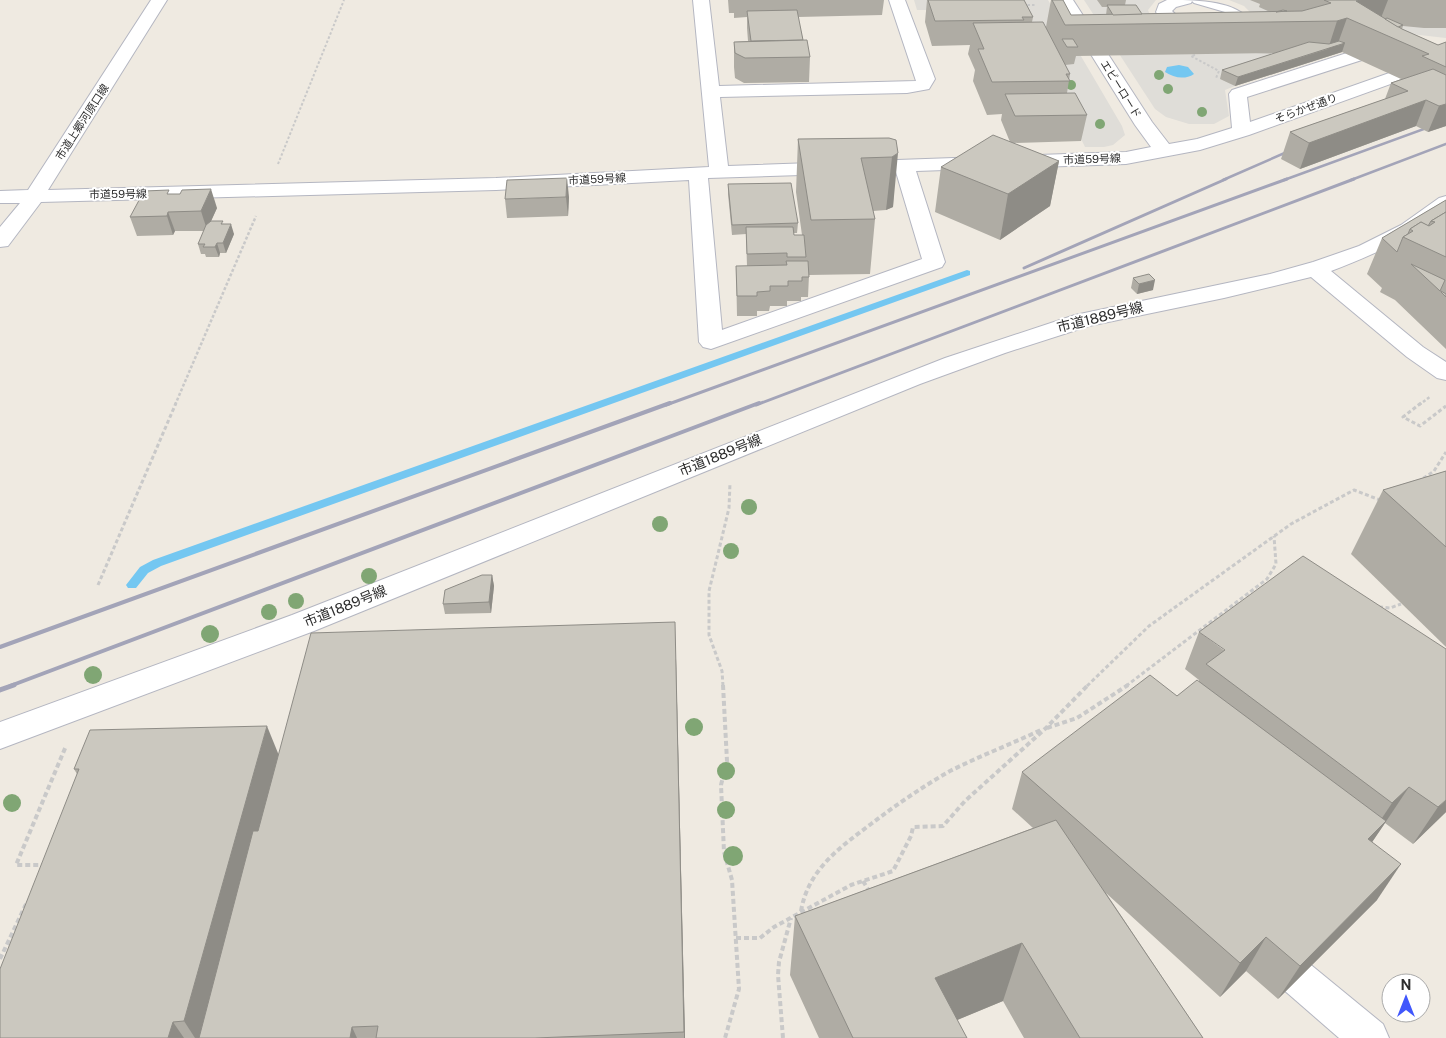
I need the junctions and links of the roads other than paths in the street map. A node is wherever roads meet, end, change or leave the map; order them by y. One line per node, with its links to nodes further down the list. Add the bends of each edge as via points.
1 (160, 0): 16 (street, 市道上郷河原口線)
2 (701, 0): 11 (street)
3 (897, 0): 11 (street, via 926,79 923,85)
4 (1065, 0): 13 (street, エビーロード)
5 (1186, 0): 8 (street)
6 (1200, 0): 7 (street)
7 (1217, 2): 8 (street, via 1237,14 1240,18 1238,23 1210,30 1174,22 1164,12)
8 (1165, 4)
9 (1406, 40): 12 (street, via 1238,94)
10 (1443, 49): 12 (street, そらかぜ通り)
11 (710, 92): 15 (street)
12 (1242, 131): 13 (street, そらかぜ通り)
13 (1164, 151): 14 (street, 市道59号線, via 1126,158)
14 (904, 165): 15 (street, 市道59号線); 15 (street, via 934,262 711,342)
15 (709, 173): 16 (street, 市道59号線, via 496,184)
16 (34, 196): 17 (street, 市道59号線); 19 (street, 市道上郷河原口線)
17 (0, 197)
18 (1446, 202): 20 (street, 市道1889号線, via 1410,230)
19 (0, 241)
20 (1315, 269): 21 (street, via 1415,352); 22 (street, 市道1889号線, via 1084,320 1003,346 911,379 303,623)
21 (1446, 373)
22 (0, 736)
23 (1298, 978): 24 (street)
24 (1369, 1038)

